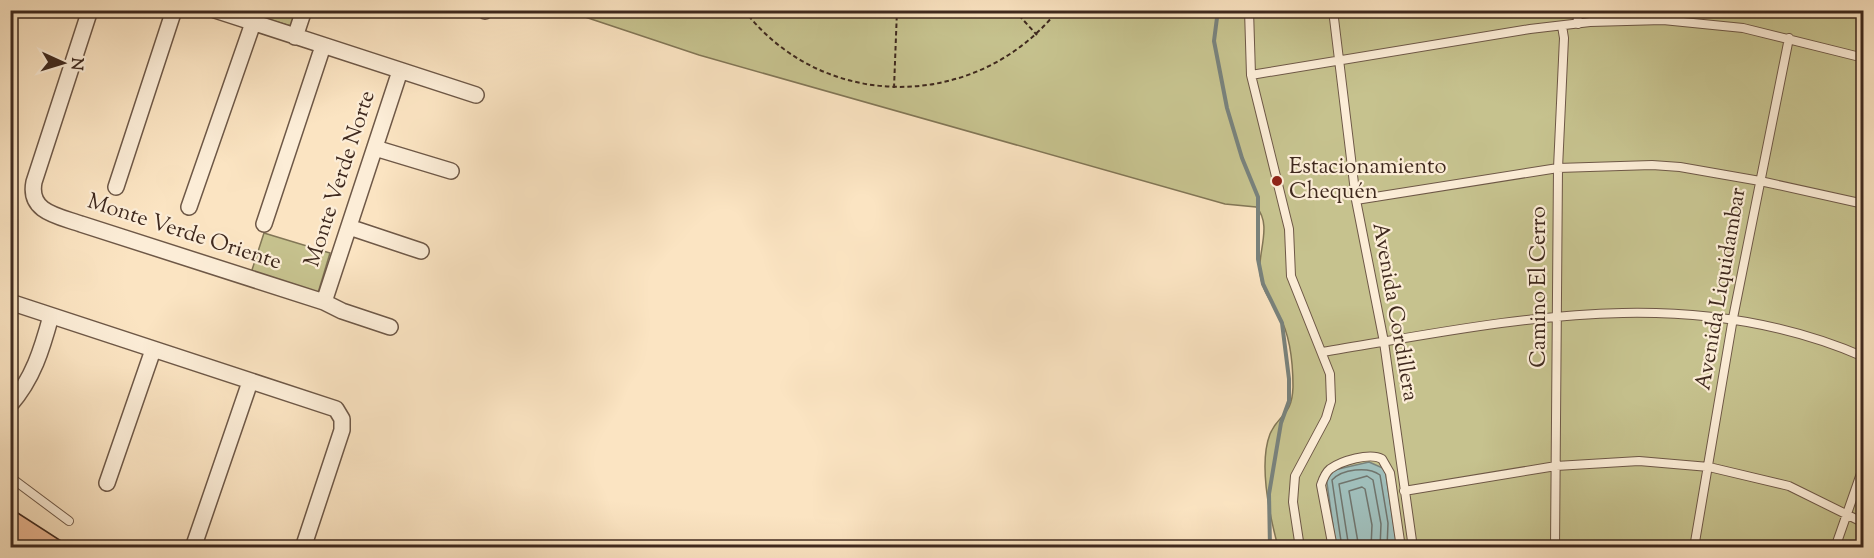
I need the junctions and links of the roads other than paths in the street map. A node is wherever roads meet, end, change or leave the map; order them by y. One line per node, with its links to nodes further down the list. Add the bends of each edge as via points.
1 (90, 10): 31 (street, Monte Verde Oriente, via 34,182 34,201 46,212)
2 (174, 10): 23 (street)
3 (215, 10): 8 (street)
4 (304, 10): 11 (street)
5 (1249, 10): 17 (lane)
6 (1333, 10): 15 (lane, Avenida Cordillera)
7 (1577, 10): 9 (lane)
8 (253, 23): 11 (street); 26 (street)
9 (1578, 24): 10 (lane); 12 (lane, via 1693,22)
10 (1562, 26): 15 (lane); 20 (lane, Camino El Cerro, via 1564,64)
11 (295, 37): 13 (street)
12 (1789, 38): 14 (lane); 22 (lane, Avenida Liquidambar)
13 (324, 46): 16 (street); 27 (street)
14 (1863, 58)
15 (1339, 59): 17 (lane); 24 (lane, Avenida Cordillera)
16 (400, 71): 18 (street); 19 (street, Monte Verde Norte)
17 (1251, 75): 38 (lane, via 1289,229 1292,276)
18 (476, 95)
19 (375, 148): 21 (street); 28 (street, Monte Verde Norte)
20 (1558, 168): 22 (lane, via 1680,167); 24 (lane); 32 (lane, Camino El Cerro)
21 (451, 171)
22 (1760, 181): 25 (lane); 34 (lane, Avenida Liquidambar)
23 (116, 187)
24 (1356, 200): 36 (lane, Avenida Cordillera)
25 (1863, 204)
26 (189, 207)
27 (264, 224)
28 (349, 227): 29 (street); 31 (street, Monte Verde Norte)
29 (421, 251)
30 (10, 302): 33 (street)
31 (324, 302): 35 (street, Monte Verde Oriente)
32 (1558, 315): 34 (lane, via 1659,311); 36 (lane); 43 (lane, Camino El Cerro)
33 (51, 316): 37 (street); 41 (street, via 26,387)
34 (1733, 318): 39 (lane, via 1809,336); 44 (lane, Avenida Liquidambar)
35 (390, 327)
36 (1384, 342): 38 (lane); 47 (lane, Avenida Cordillera)
37 (153, 350): 40 (street); 46 (street)
38 (1322, 352): 53 (lane, via 1330,374 1331,401 1295,476 1293,502)
39 (1863, 357)
40 (250, 382): 51 (street); 52 (street, via 331,406 342,419 342,430)
41 (10, 405)
42 (1863, 465): 48 (lane)
43 (1556, 466): 44 (lane, via 1639,461); 47 (lane); 57 (lane, Camino El Cerro)
44 (1708, 466): 48 (lane, via 1789,486); 58 (lane, Avenida Liquidambar)
45 (10, 477): 49 (lane)
46 (108, 483)
47 (1404, 491): 56 (lane, Avenida Cordillera)
48 (1847, 514): 50 (lane); 59 (lane)
49 (69, 521)
50 (1863, 523)
51 (193, 548)
52 (303, 548)
53 (1300, 548)
54 (1333, 548): 55 (lane, via 1321,485 1323,477 1337,465 1371,456 1382,459 1390,473)
55 (1401, 548)
56 (1413, 548)
57 (1555, 548)
58 (1694, 548)
59 (1835, 548)

